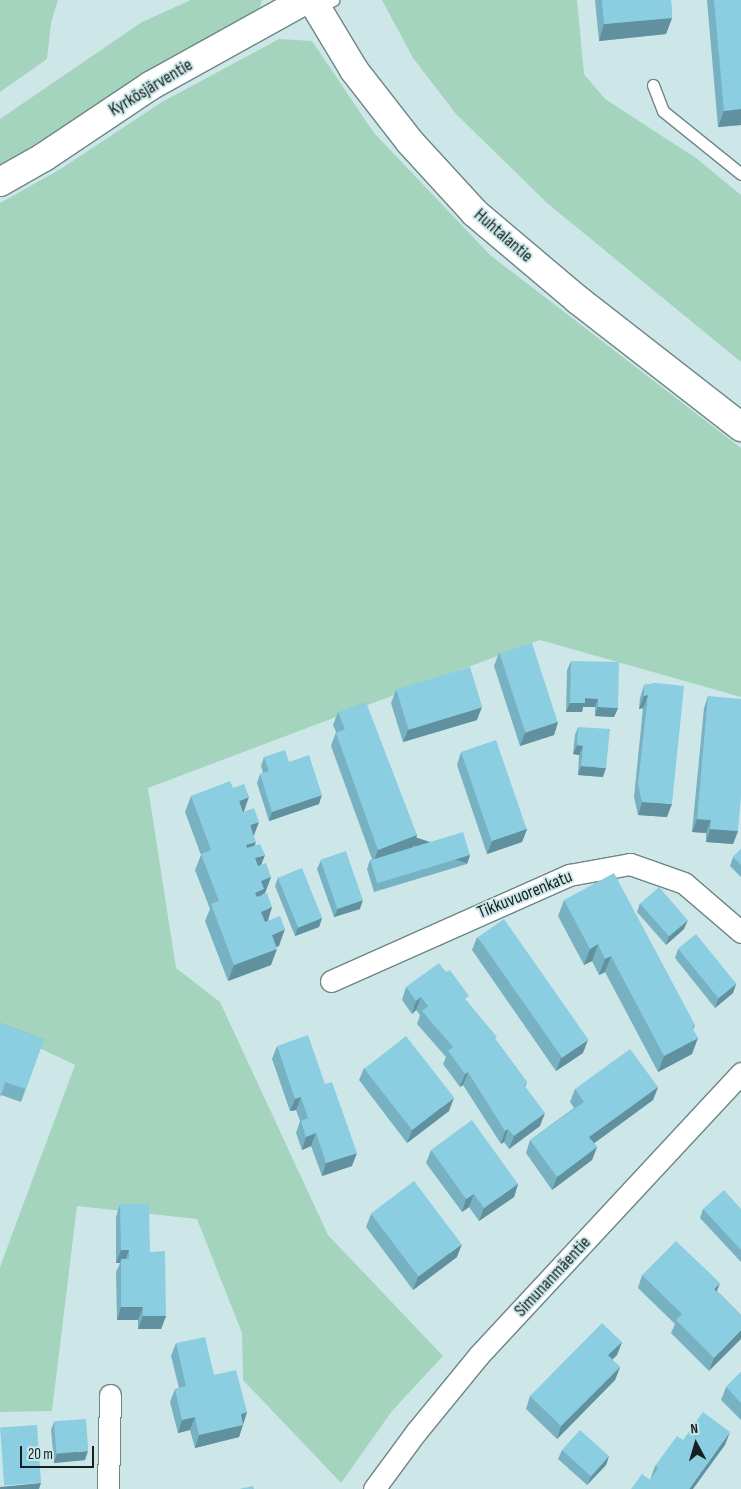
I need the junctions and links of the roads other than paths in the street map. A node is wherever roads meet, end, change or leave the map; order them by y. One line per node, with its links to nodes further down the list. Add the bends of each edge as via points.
1 (317, 2): 4 (main road, Kyrkösjärventie, via 150,86 44,157); 5 (main road, Huhtalantie, via 354,70 410,142 475,213 578,300)
2 (653, 85): 3 (lane, via 663,111)
3 (741, 174)
4 (0, 182)
5 (741, 427)
6 (741, 932): 7 (street, Tikkuvuorenkatu, via 684,883 630,864 569,875)
7 (331, 981)
8 (741, 1073): 11 (street, Simunanmäentie, via 479,1355)
9 (110, 1395): 10 (street)
10 (108, 1489)
11 (374, 1489)

